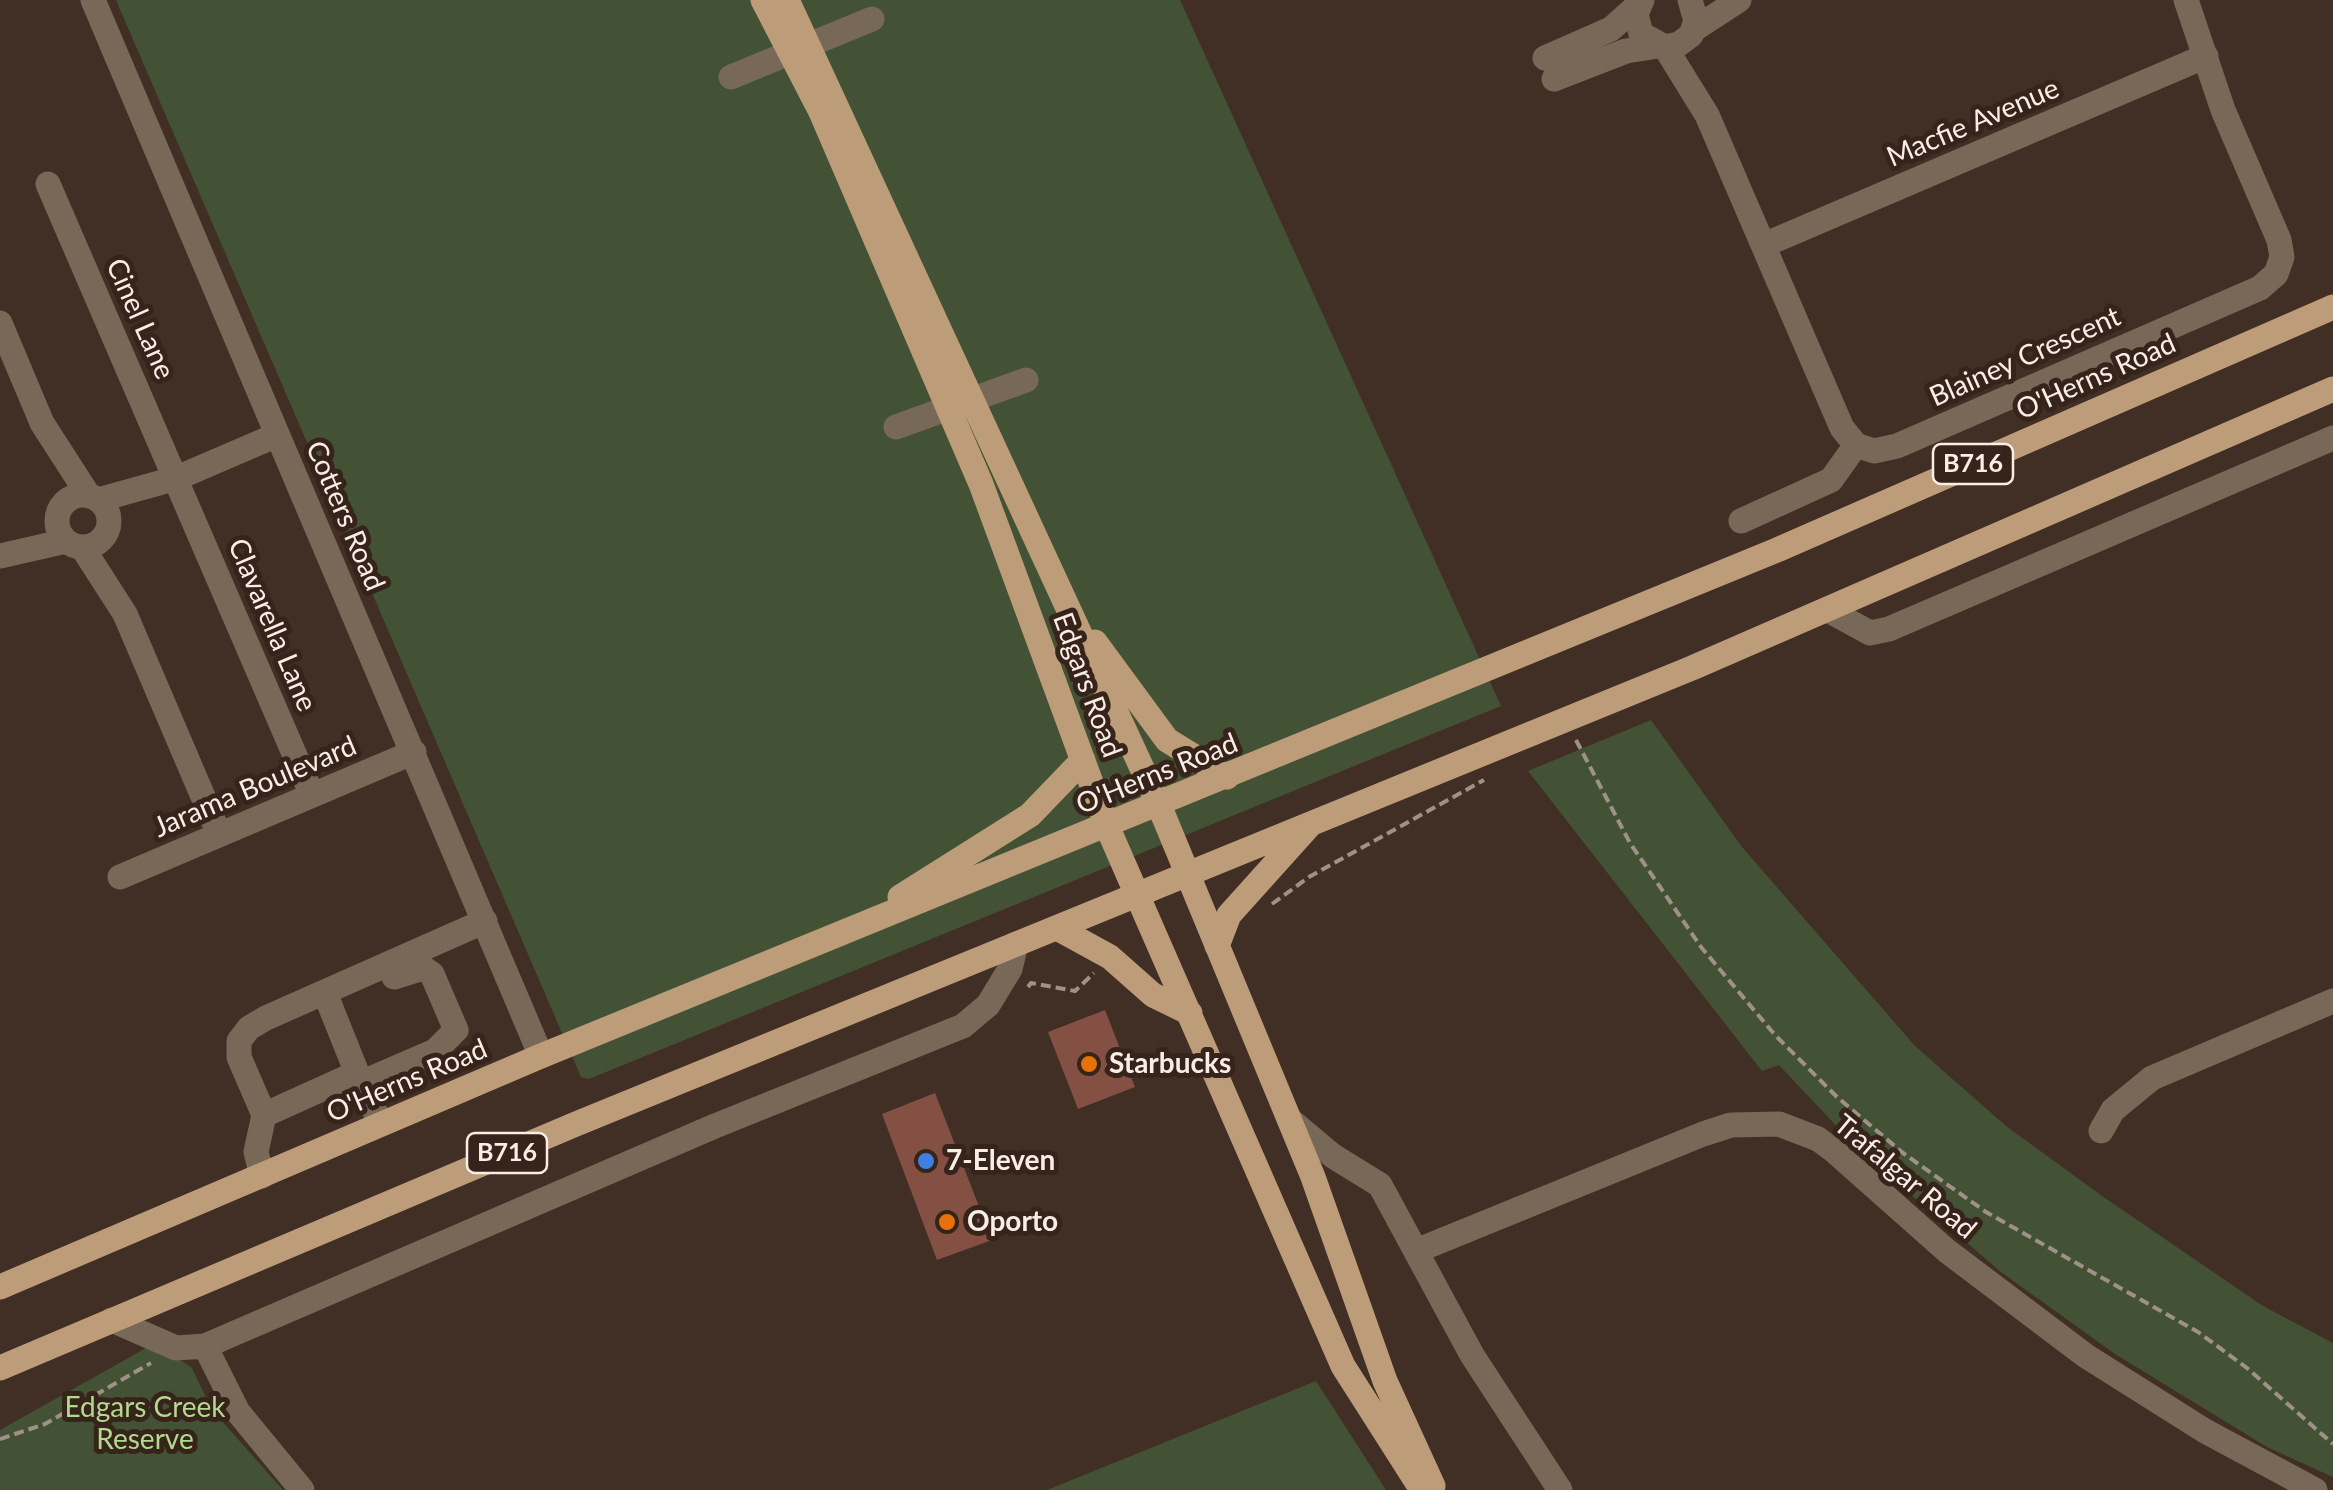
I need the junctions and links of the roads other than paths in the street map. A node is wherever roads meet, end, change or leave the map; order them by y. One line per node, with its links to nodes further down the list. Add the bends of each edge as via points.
1 (94, 0): 23 (street, Cotters Road)
2 (763, 0): 11 (main road, Edgars Road)
3 (787, 0): 11 (main road, Edgars Road)
4 (1690, 0): 9 (street, via 1696,12)
5 (1740, 0): 9 (street)
6 (2186, 0): 12 (street, Blainey Crescent)
7 (1640, 2): 10 (street, via 1641,34); 10 (street, via 1549,69)
8 (872, 19): 11 (street)
9 (1692, 32): 10 (street, via 1679,44); 14 (street)
10 (1661, 47): 14 (street)
11 (799, 48): 13 (street); 21 (main road, Edgars Road)
12 (2206, 56): 16 (street, Macfie Avenue); 25 (street, Blainey Crescent, via 2280,240 2280,266 2270,281 1897,446 1874,451)
13 (731, 78)
14 (1707, 115): 16 (street)
15 (48, 184): 26 (street, Cinel Lane)
16 (1764, 246): 25 (street, via 1835,414)
17 (2333, 307): 34 (main road, O'Herns Road / B716, via 1777,550)
18 (0, 323): 28 (street)
19 (1026, 380): 21 (street)
20 (2333, 389): 31 (main road, B716)
21 (961, 404): 22 (street); 30 (main road, Edgars Road); 33 (main road, Edgars Road)
22 (896, 427)
23 (277, 435): 26 (street); 32 (street, Cotters Road)
24 (2333, 438): 31 (street, via 1889,629 1870,633)
25 (1856, 445): 27 (street, via 1831,480)
26 (176, 478): 28 (street); 35 (street, Clavarella Lane)
27 (1741, 520)
28 (84, 521): 29 (street); 39 (street)
29 (0, 555)
30 (1066, 602): 34 (main road, via 1167,740); 36 (main road, Edgars Road)
31 (1828, 610): 37 (main road, B716)
32 (414, 752): 35 (street, Jarama Boulevard); 43 (street, Cotters Road)
33 (1083, 760): 38 (main road, Edgars Road); 45 (main road, via 1030,815)
34 (1227, 778): 36 (main road, O'Herns Road / B716)
35 (312, 794): 39 (street, Jarama Boulevard)
36 (1159, 805): 38 (main road, O'Herns Road / B716); 40 (main road, Edgars Road)
37 (1313, 822): 40 (main road, B716); 47 (main road, via 1229,915)
38 (1107, 826): 42 (main road, Edgars Road); 45 (main road, O'Herns Road / B716)
39 (220, 834): 41 (street, Jarama Boulevard)
40 (1188, 874): 42 (main road, B716); 47 (main road, Edgars Road)
41 (120, 877)
42 (1136, 895): 44 (main road, B716); 50 (main road, Edgars Road)
43 (485, 922): 48 (street); 51 (street, Cotters Road)
44 (1057, 928): 46 (main road, B716); 50 (main road)
45 (840, 934): 51 (main road, O'Herns Road / B716)
46 (1016, 944): 60 (main road, B716); 61 (street, via 988,1005 963,1026)
47 (1217, 946): 54 (main road, Edgars Road)
48 (327, 998): 52 (street); 52 (street, via 423,968 440,985 456,1030 446,1045); 53 (street, via 266,1018 239,1041 239,1058)
49 (2333, 1001): 56 (street, via 2152,1078 2113,1110)
50 (1190, 1013): 64 (main road, Edgars Road, via 1343,1366)
51 (541, 1056): 55 (main road, O'Herns Road / B716)
52 (359, 1078): 53 (street); 55 (street)
53 (264, 1115): 57 (street, via 256,1152)
54 (1289, 1119): 58 (street, via 1333,1156 1373,1176); 65 (main road, Edgars Road, via 1385,1381)
55 (381, 1124): 57 (main road, O'Herns Road / B716)
56 (2102, 1131)
57 (262, 1176): 59 (main road, O'Herns Road / B716)
58 (1416, 1251): 66 (street, via 1472,1355); 67 (street, Trafalgar Road, via 1703,1134 1730,1125 1778,1124 1818,1139 1946,1251 2086,1356 2204,1431)
59 (0, 1288)
60 (112, 1320): 61 (street, via 176,1348); 62 (main road, B716)
61 (205, 1346): 63 (street, via 238,1412)
62 (0, 1368)
63 (302, 1490)
64 (1422, 1490)
65 (1436, 1490)
66 (1560, 1490)
67 (2315, 1490)

